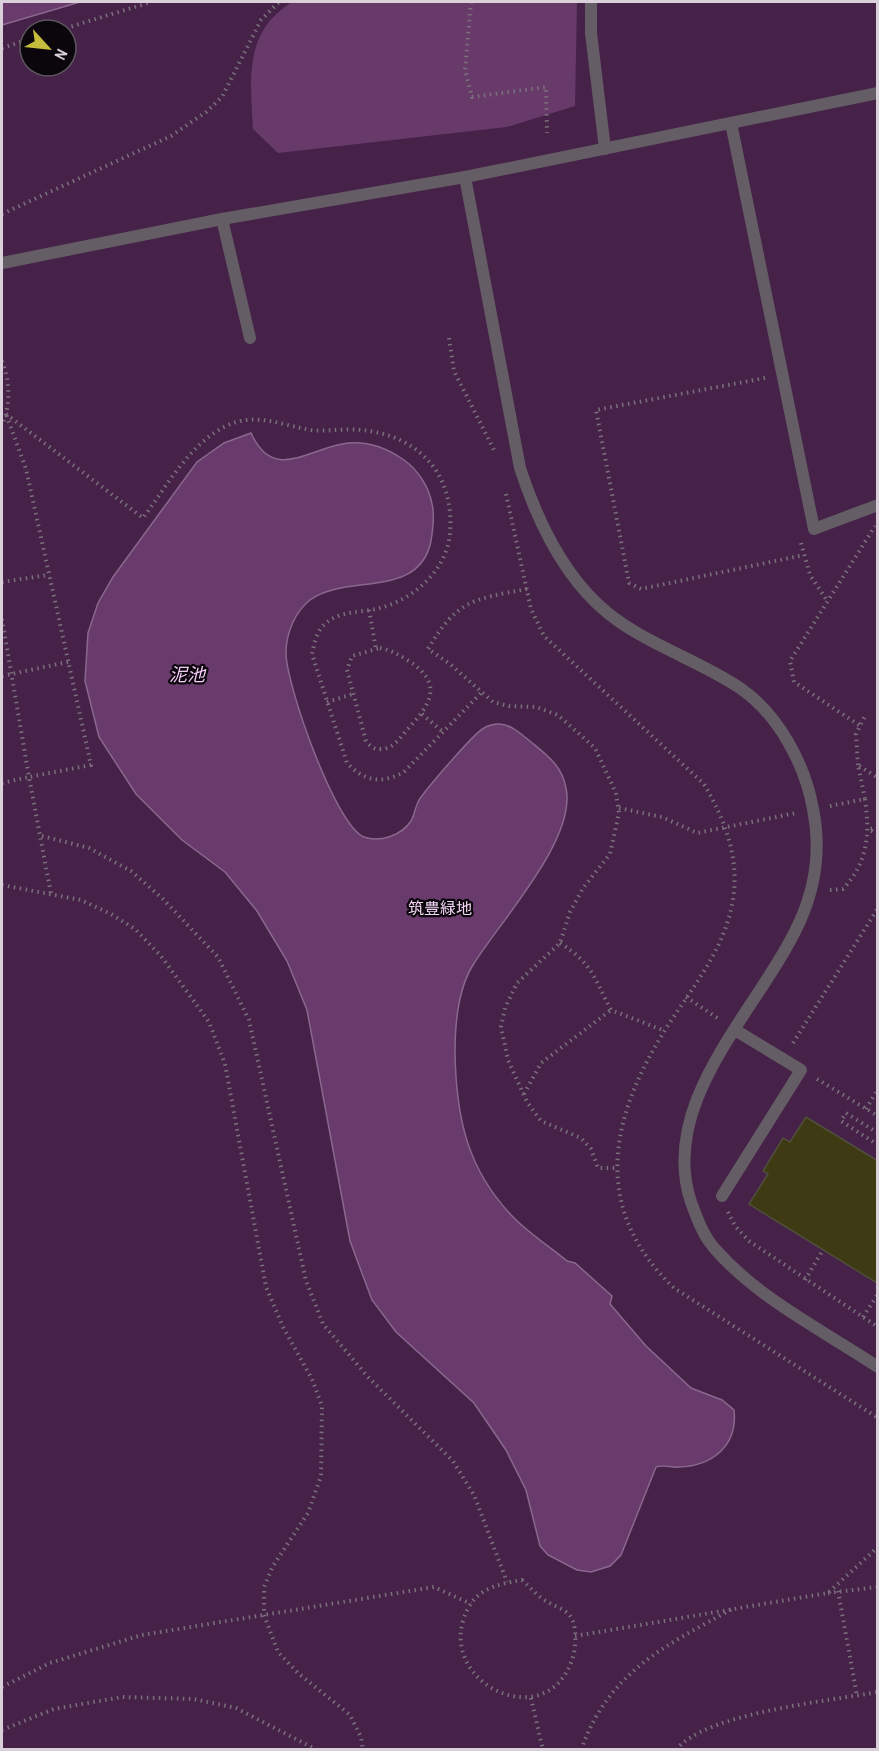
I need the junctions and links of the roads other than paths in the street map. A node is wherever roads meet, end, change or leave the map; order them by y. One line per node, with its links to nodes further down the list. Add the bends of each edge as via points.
1 (591, 2): 4 (lane)
2 (878, 93): 3 (lane)
3 (731, 123): 4 (lane); 9 (lane, via 814,529)
4 (605, 149): 5 (lane)
5 (465, 177): 6 (lane); 10 (lane, via 520,468 531,503 555,547 580,585 608,613 741,688 768,713 805,776 818,853 812,888 799,923)
6 (222, 219): 7 (lane); 8 (lane)
7 (2, 263)
8 (250, 338)
9 (878, 505)
10 (735, 1030): 11 (lane, via 801,1070); 12 (lane, via 695,1103 684,1146 684,1180 697,1219 712,1246 748,1282)
11 (722, 1196)
12 (878, 1367)

